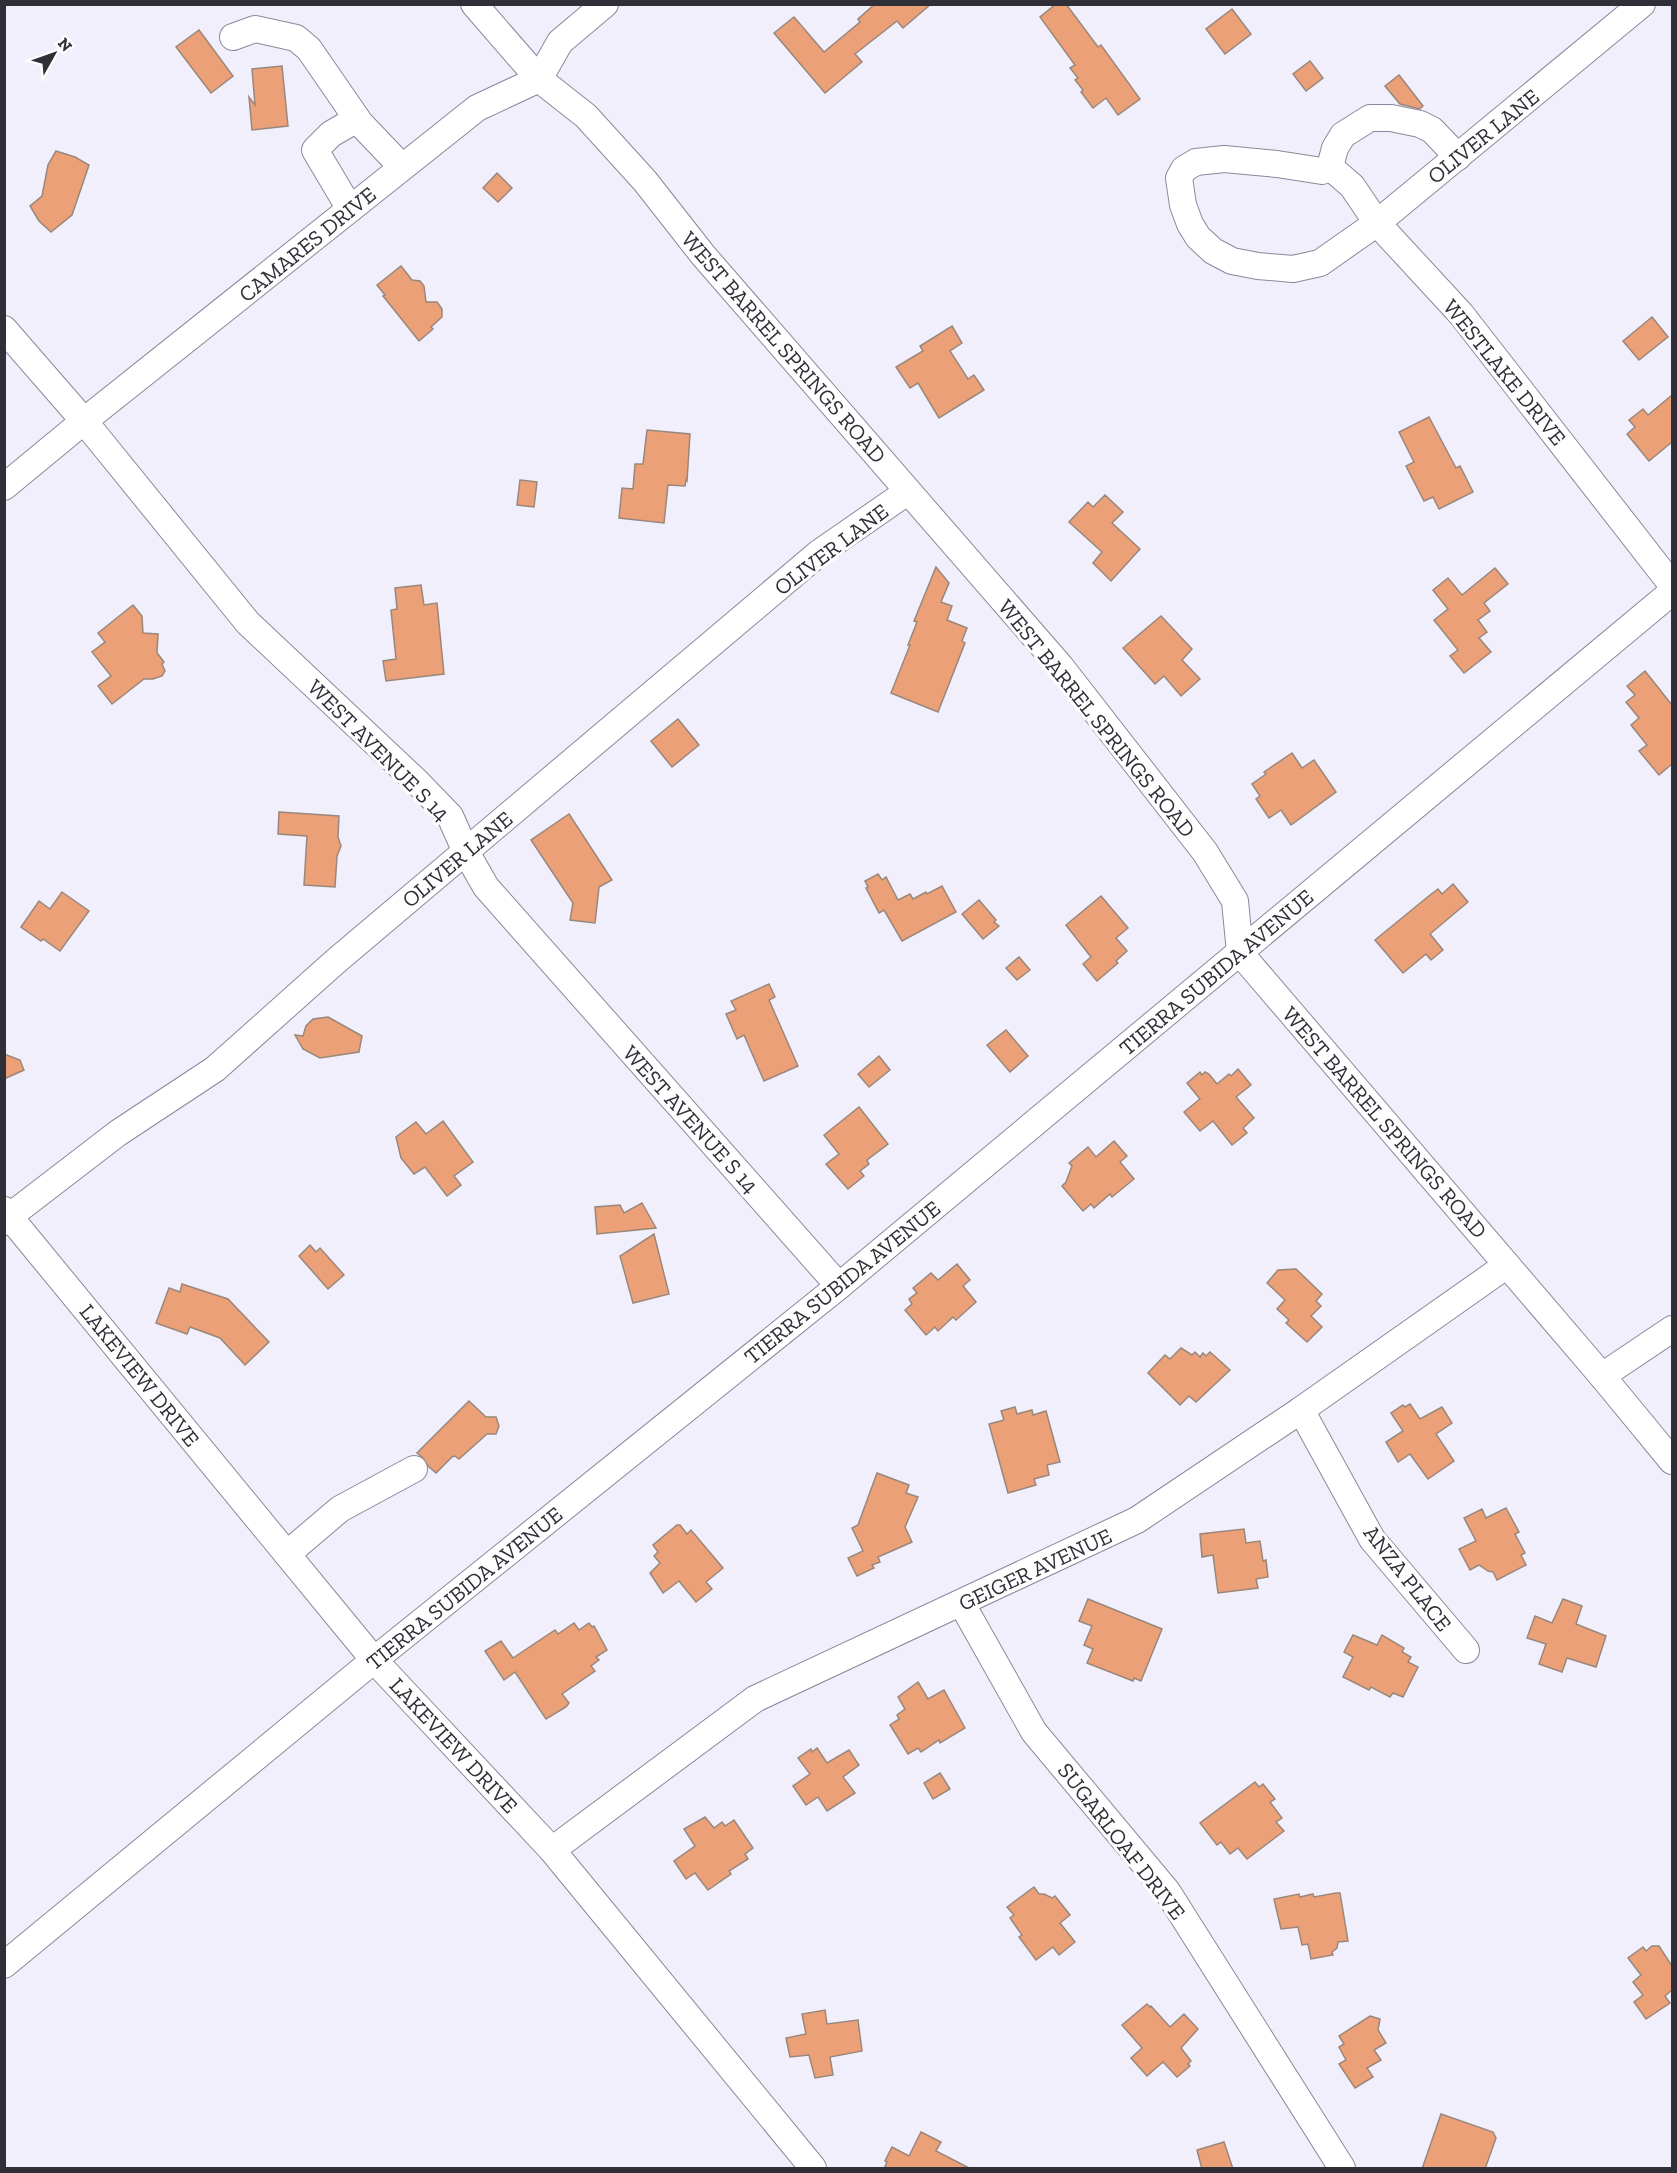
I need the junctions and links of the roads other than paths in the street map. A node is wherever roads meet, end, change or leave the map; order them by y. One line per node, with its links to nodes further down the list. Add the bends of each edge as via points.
1 (474, 4): 5 (street, WEST BARREL SPRINGS ROAD)
2 (606, 4): 5 (street, via 560,42)
3 (1642, 4): 7 (street, OLIVER LANE)
4 (233, 37): 6 (street, via 255,29 296,38 309,49)
5 (539, 79): 8 (street, CAMARES DRIVE, via 477,108); 15 (street, WEST BARREL SPRINGS ROAD, via 586,116 645,181 703,255)
6 (357, 119): 8 (street); 10 (street, via 331,134 315,150)
7 (1458, 157): 9 (street, via 1432,130 1420,124 1370,118 1343,135); 11 (street, OLIVER LANE)
8 (402, 167): 10 (street, CAMARES DRIVE)
9 (1330, 167): 11 (street, WESTLAKE DRIVE, via 1352,186); 11 (street, OLIVER LANE, via 1322,171 1224,159 1196,162 1184,169 1179,178 1183,205 1198,237 1213,251 1232,261 1258,266 1293,269 1320,263)
10 (350, 209): 13 (street, CAMARES DRIVE)
11 (1377, 223): 16 (street, WESTLAKE DRIVE, via 1461,314)
12 (4, 329): 13 (street, WEST AVENUE S 14)
13 (84, 421): 14 (street, CAMARES DRIVE); 18 (street, WEST AVENUE S 14, via 248,623 450,816)
14 (4, 487)
15 (908, 492): 18 (street, OLIVER LANE, via 819,553); 19 (street, WEST BARREL SPRINGS ROAD, via 1062,667 1205,852 1235,902)
16 (1672, 585)
17 (1672, 592): 19 (street, TIERRA SUBIDA AVENUE)
18 (466, 852): 20 (street, OLIVER LANE, via 215,1069 118,1133); 22 (street, WEST AVENUE S 14, via 486,887)
19 (1240, 953): 21 (street, WEST BARREL SPRINGS ROAD); 22 (street, TIERRA SUBIDA AVENUE)
20 (6, 1216): 28 (street, LAKEVIEW DRIVE)
21 (1507, 1265): 24 (street, WEST BARREL SPRINGS ROAD); 25 (street, GEIGER AVENUE)
22 (839, 1286): 31 (street, TIERRA SUBIDA AVENUE)
23 (1672, 1329): 24 (street)
24 (1602, 1376): 26 (street, WEST BARREL SPRINGS ROAD)
25 (1300, 1410): 29 (street, GEIGER AVENUE, via 1137,1520); 30 (street, ANZA PLACE, via 1372,1539)
26 (1672, 1461)
27 (414, 1469): 28 (street, via 340,1509)
28 (287, 1554): 31 (street, LAKEVIEW DRIVE)
29 (962, 1604): 32 (street, GEIGER AVENUE, via 755,1699); 35 (street, SUGARLOAF DRIVE, via 1035,1732 1167,1891)
30 (1466, 1650)
31 (374, 1659): 32 (street, LAKEVIEW DRIVE); 33 (street, TIERRA SUBIDA AVENUE)
32 (552, 1850): 34 (street, LAKEVIEW DRIVE)
33 (7, 1961)
34 (813, 2169)
35 (1342, 2169)

